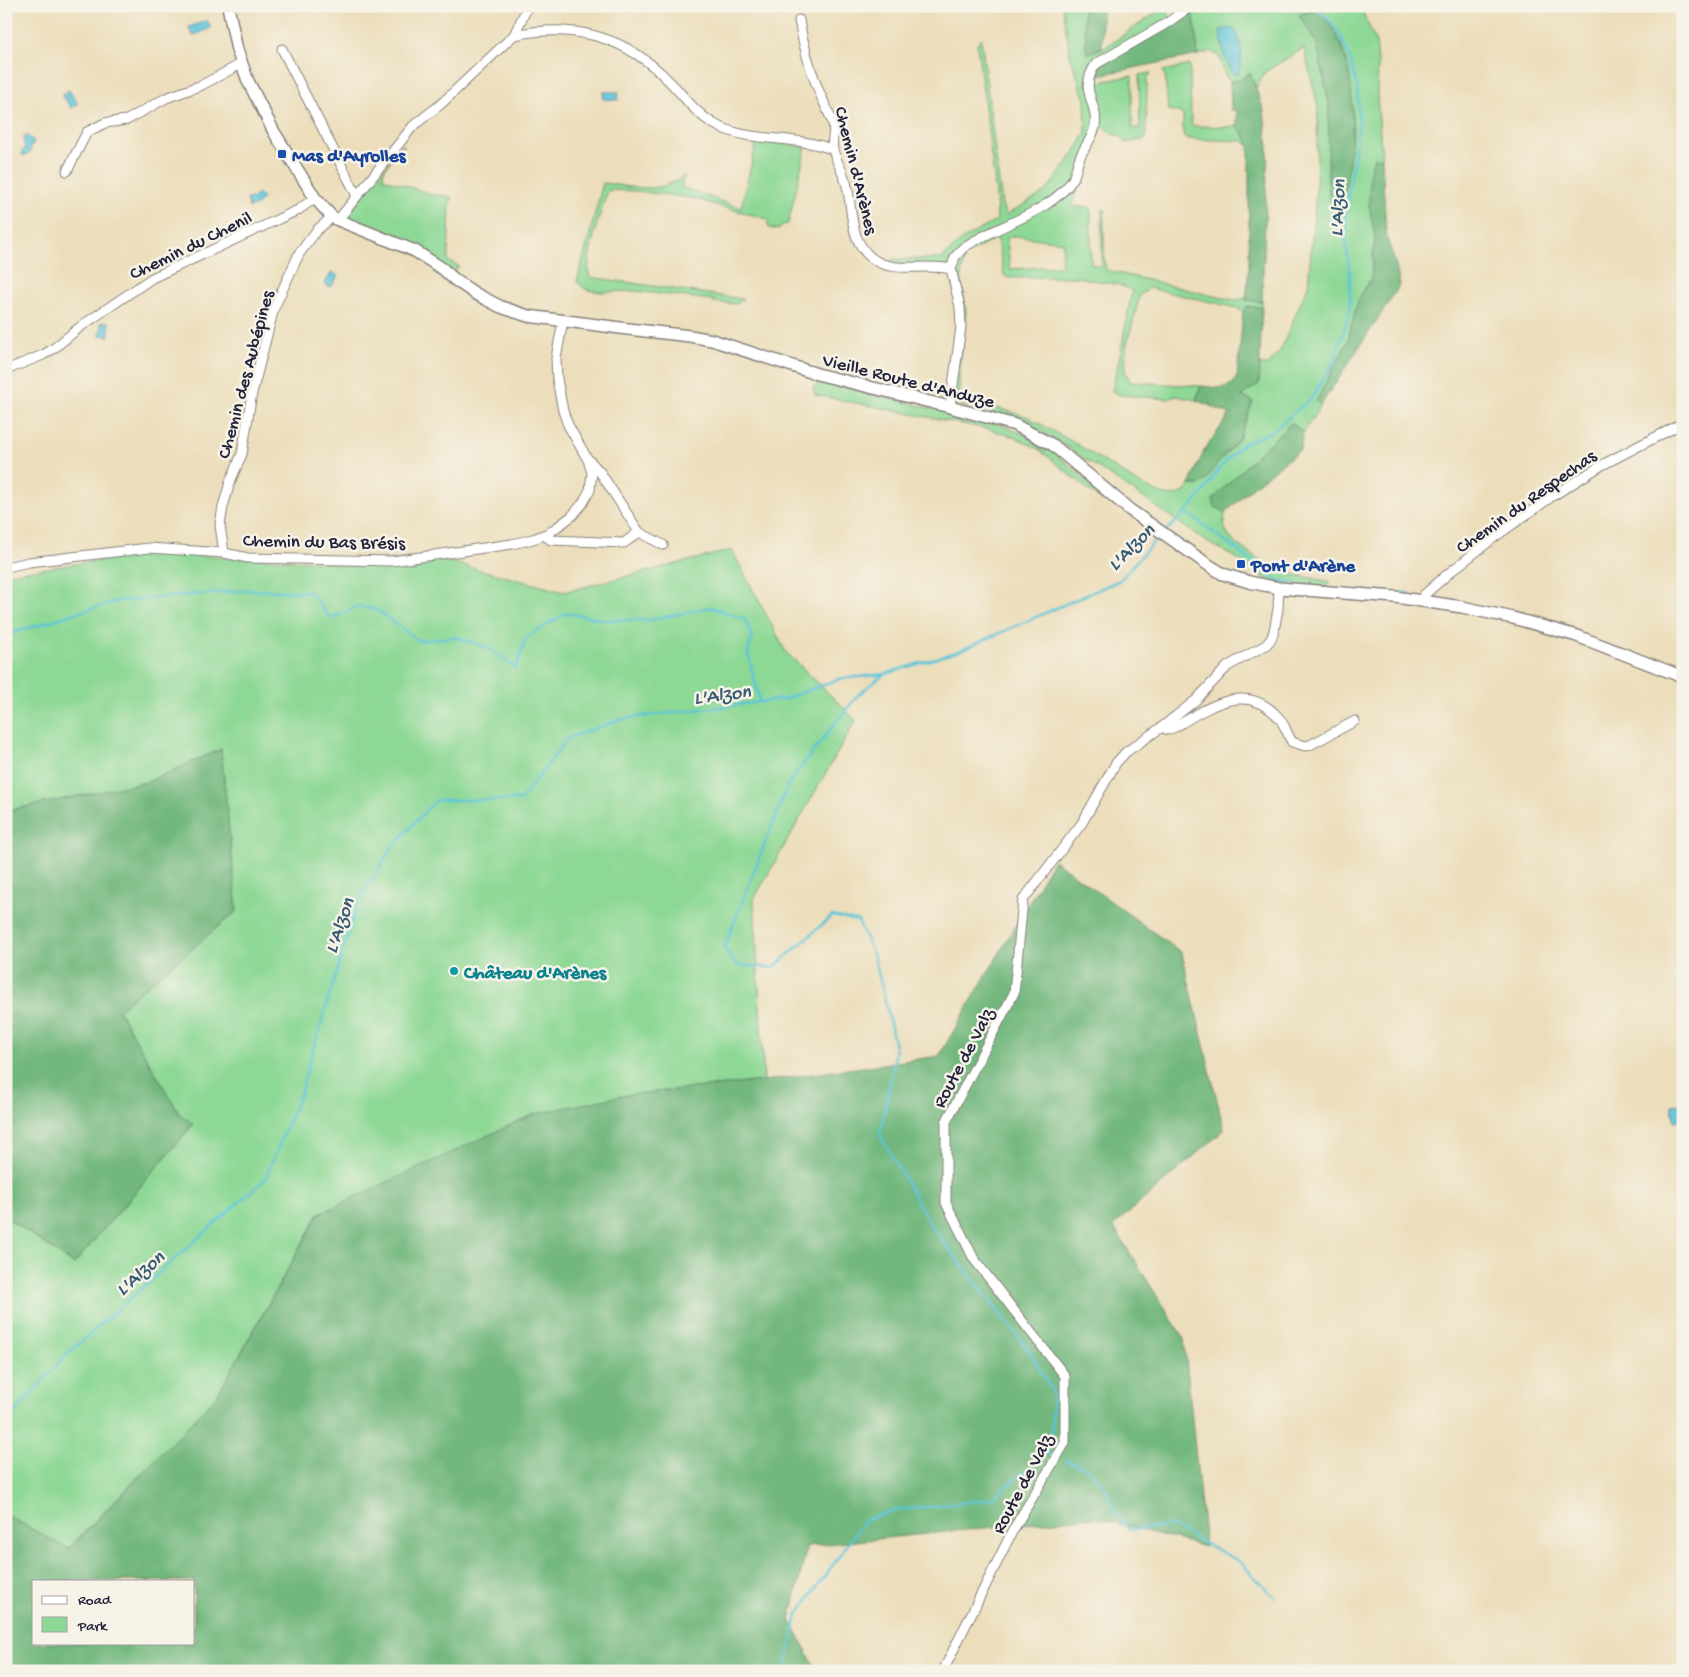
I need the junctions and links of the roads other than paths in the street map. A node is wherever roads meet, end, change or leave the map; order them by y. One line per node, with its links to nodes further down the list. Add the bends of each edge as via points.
1 (228, 6): 7 (street, Vieille Route d'Anduze)
2 (528, 6): 5 (street)
3 (1191, 6): 13 (street, via 1096,64 1088,75 1087,84 1095,127 1080,156 1073,179 1048,203 967,245)
4 (799, 20): 8 (street, Chemin d'Arènes, via 808,64 832,123)
5 (514, 35): 8 (street, via 538,31 578,32 609,39 654,66 699,113 724,129); 10 (street, Chemin des Aubépines, via 413,126)
6 (282, 49): 10 (street)
7 (241, 64): 9 (street, via 166,98 127,120 106,123 87,132); 11 (street, Vieille Route d'Anduze, via 274,132)
8 (832, 149): 13 (street, Chemin d'Arènes, via 846,184 855,234 862,249 879,263)
9 (67, 171)
10 (357, 196): 12 (street, Chemin des Aubépines)
11 (315, 198): 12 (street, Vieille Route d'Anduze); 15 (street, Chemin du Chenil, via 298,210 152,278 43,356)
12 (335, 218): 14 (street, Vieille Route d'Anduze, via 416,251 476,294 501,307 528,316); 22 (street, Chemin des Aubépines, via 317,230 299,254 274,308 252,393 242,454 223,507 220,525)
13 (951, 269): 16 (street, via 961,327)
14 (563, 320): 16 (street, Vieille Route d'Anduze, via 712,340 817,374); 18 (street, Chemin du Bas Brésis, via 556,358 563,411)
15 (6, 370)
16 (950, 407): 24 (street, Vieille Route d'Anduze, via 1015,425 1053,446 1130,510 1206,564 1223,574)
17 (1683, 423): 25 (street, Chemin du Respechas, via 1602,465 1551,497 1496,536)
18 (588, 460): 19 (street, Chemin du Bas Brésis, via 600,472); 20 (street, Chemin du Bas Brésis, via 592,473 590,490 583,504 572,516)
19 (639, 532): 20 (street, via 624,543 551,540); 21 (street, Chemin du Bas Brésis)
20 (544, 535): 22 (street, Chemin du Bas Brésis, via 512,544 392,561 248,558)
21 (664, 545)
22 (224, 553): 23 (street, Chemin du Bas Brésis, via 149,548)
23 (6, 567)
24 (1279, 588): 25 (street, Vieille Route d'Anduze); 28 (street, Route de Valz, via 1274,631 1266,645 1228,666 1196,700)
25 (1420, 601): 26 (street, Vieille Route d'Anduze, via 1545,626)
26 (1683, 677)
27 (1354, 721): 28 (street, via 1310,745 1299,745 1292,742 1284,725 1268,709 1240,698 1217,704 1168,730)
28 (1162, 727): 29 (street, Route de Valz, via 1137,743 1116,763 1082,823 1023,900 1014,993 946,1122 946,1203 974,1259 1065,1376 1065,1443 1013,1530)
29 (943, 1671)

